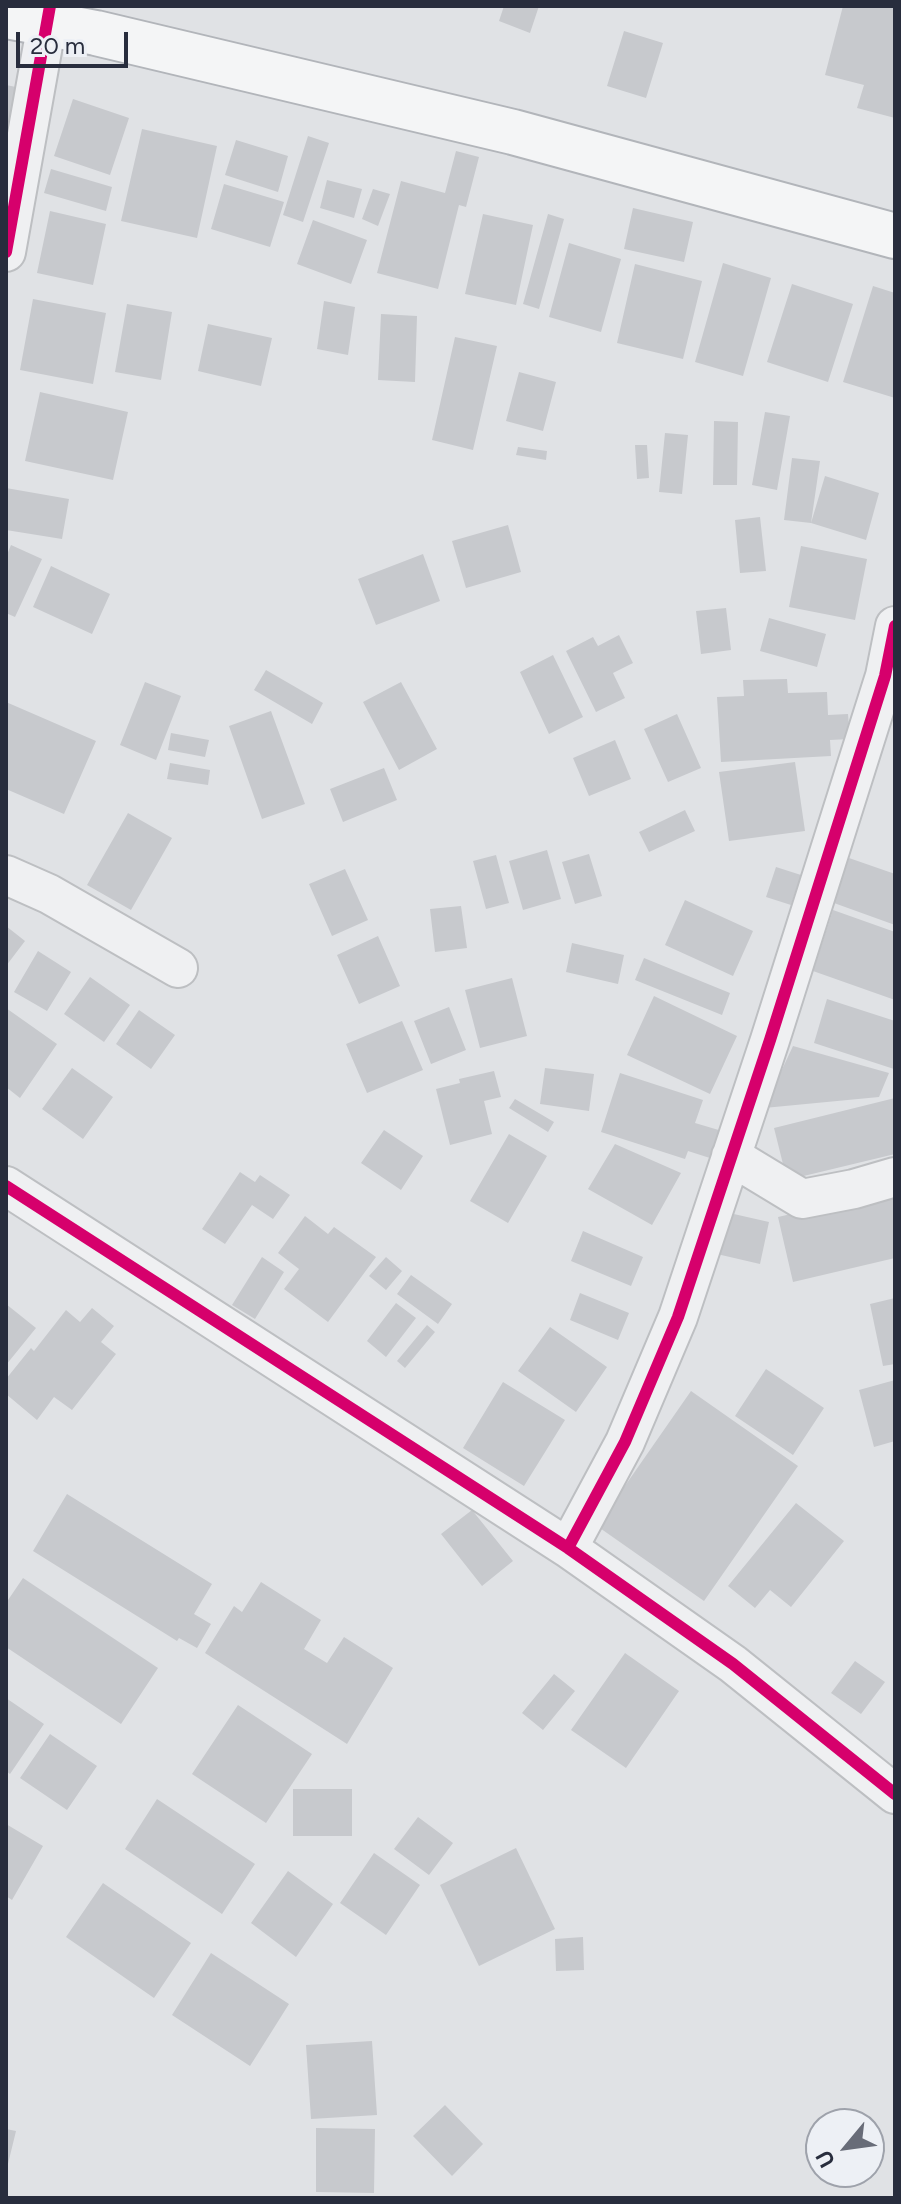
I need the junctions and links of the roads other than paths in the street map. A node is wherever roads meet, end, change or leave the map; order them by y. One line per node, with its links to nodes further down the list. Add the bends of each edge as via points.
1 (34, 15): 2 (highway, via 513,132); 3 (street)
2 (895, 236)
3 (6, 252)
4 (895, 626): 5 (street)
5 (890, 677): 8 (street)
6 (6, 875): 7 (street)
7 (178, 968)
8 (731, 1156): 9 (street, via 802,1199); 11 (street, via 678,1317 625,1442)
9 (895, 1177)
10 (6, 1186): 11 (street)
11 (568, 1548): 12 (street, via 733,1664)
12 (895, 1794)

